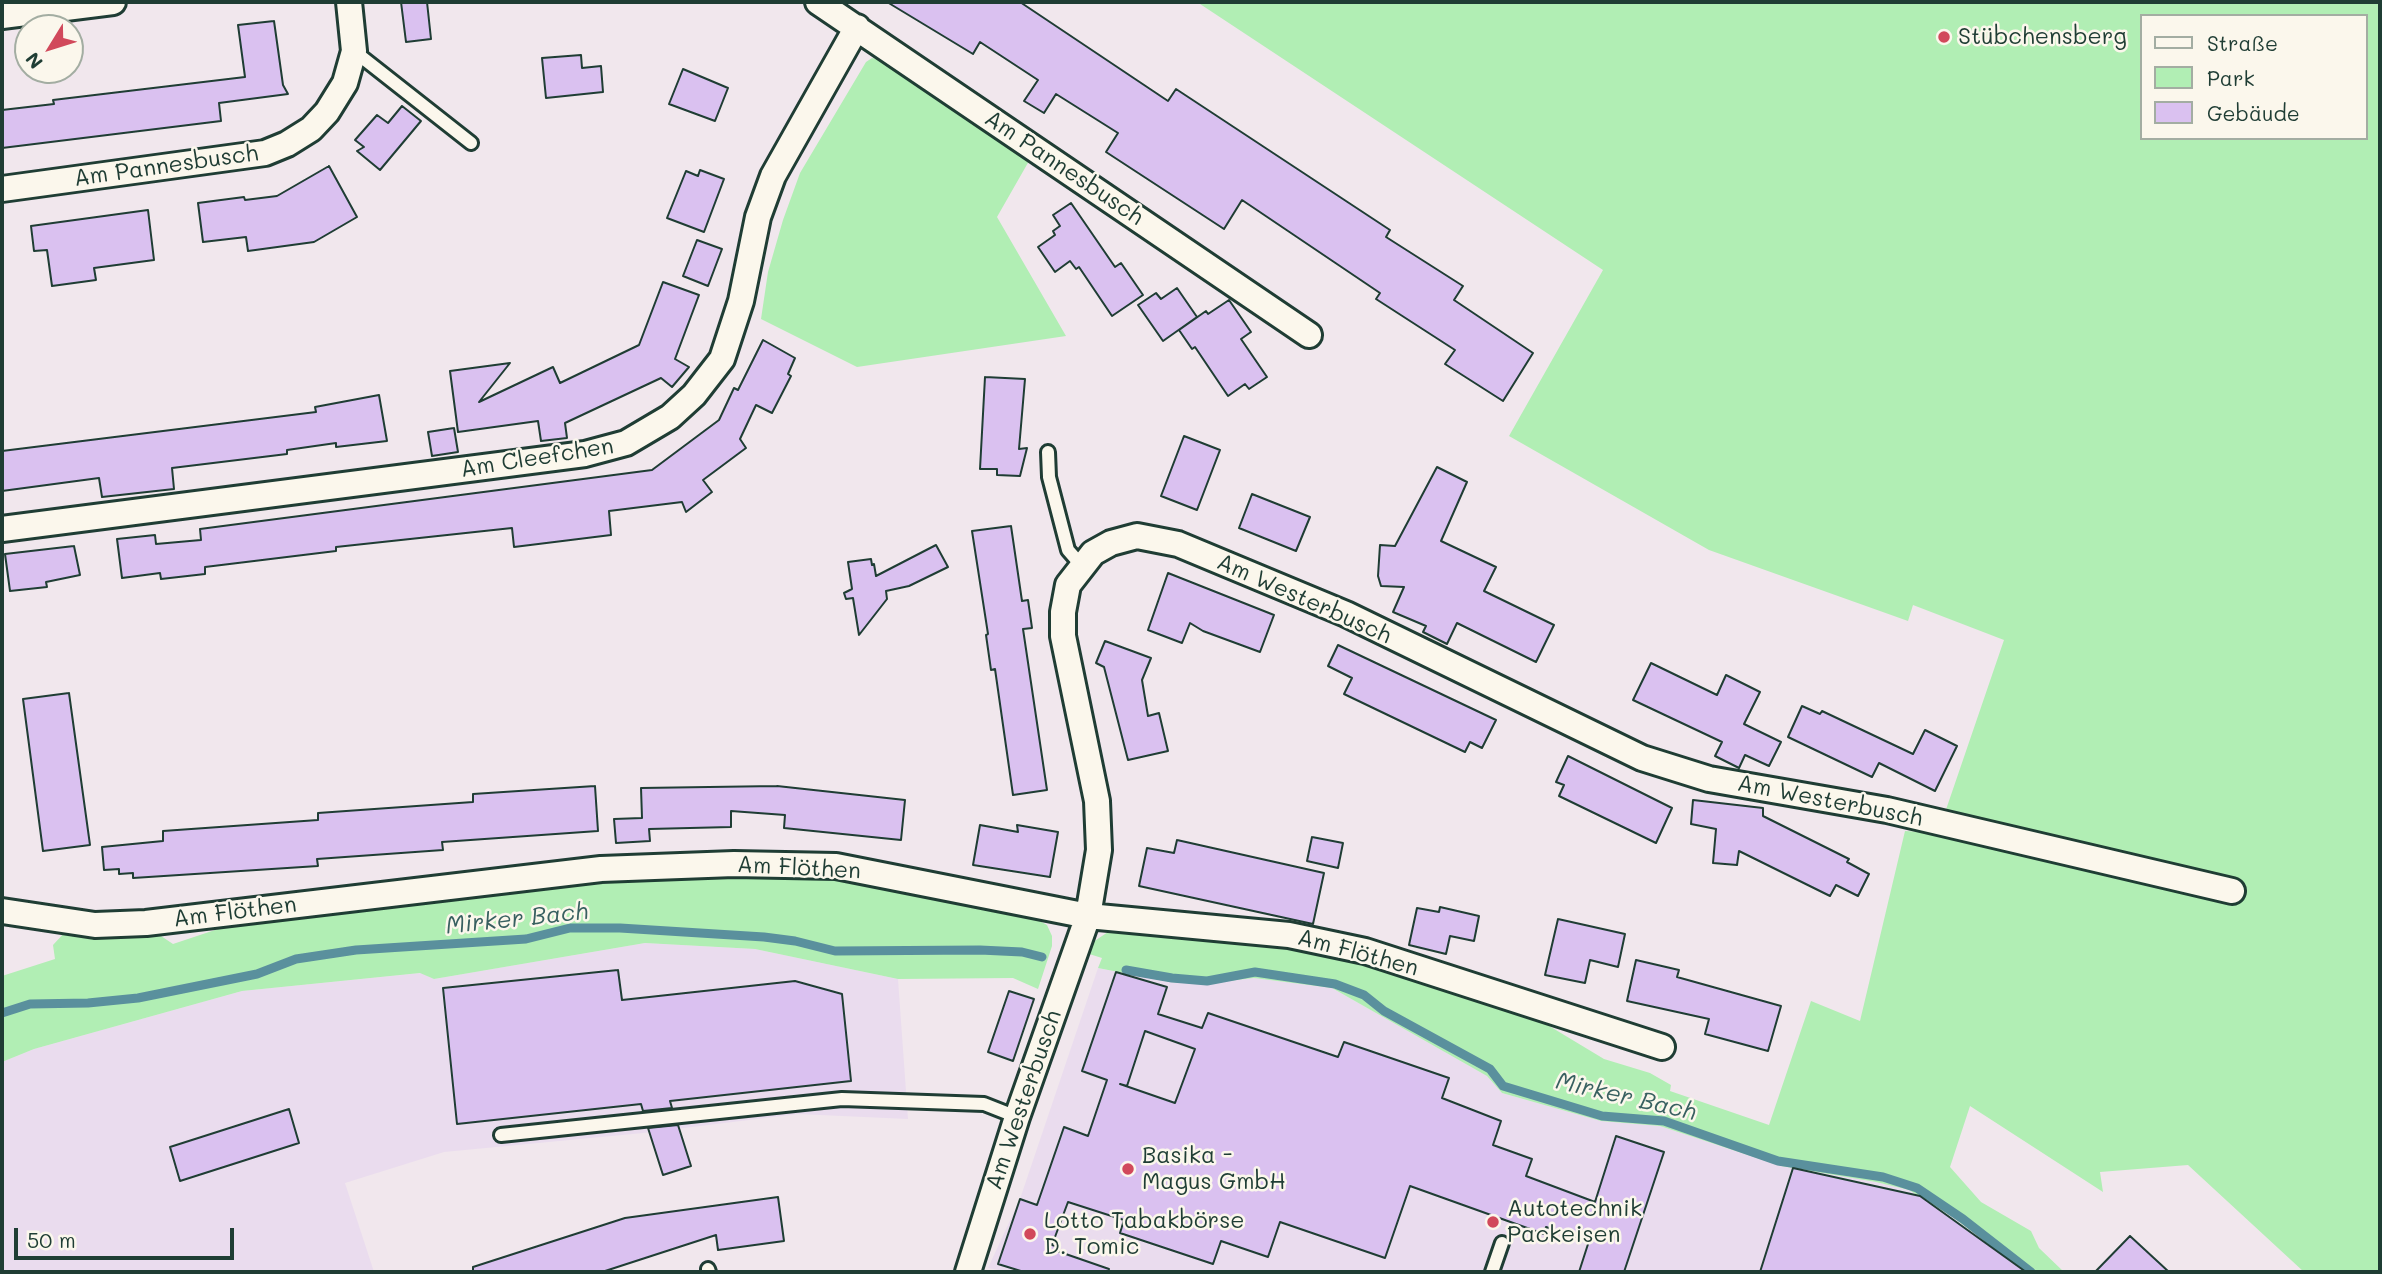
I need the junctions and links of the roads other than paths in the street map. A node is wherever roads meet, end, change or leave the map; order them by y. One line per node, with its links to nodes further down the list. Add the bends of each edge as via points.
1 (113, 2): 4 (street)
2 (348, 2): 6 (street, Am Pannesbusch)
3 (818, 2): 5 (street, Am Pannesbusch)
4 (2, 16)
5 (857, 27): 9 (street, Am Pannesbusch); 11 (street, Am Cleefchen, via 773,176 722,359 694,395 637,437 585,454)
6 (354, 51): 7 (lane); 8 (street, Am Pannesbusch, via 345,83 327,112 311,129 265,153)
7 (471, 143)
8 (2, 189)
9 (1309, 335)
10 (1048, 452): 12 (lane, via 1049,477 1068,550)
11 (2, 529)
12 (1082, 566): 13 (street, Am Westerbusch, via 1111,543 1138,536 1178,544 1346,614 1642,758 1709,779 1887,810); 15 (street, Am Westerbusch, via 1068,585 1063,636 1097,801 1099,850)
13 (2232, 891)
14 (2, 911): 15 (street, Am Flöthen, via 95,925 146,923 601,869 734,864 836,866)
15 (1088, 916): 16 (street, Am Flöthen, via 1289,935 1366,951); 17 (street, Am Westerbusch)
16 (1662, 1047)
17 (1017, 1117): 18 (lane, via 984,1104 842,1099); 20 (street, Am Westerbusch)
18 (501, 1135)
19 (1502, 1243): 21 (lane)
20 (968, 1272)
21 (1492, 1272)

